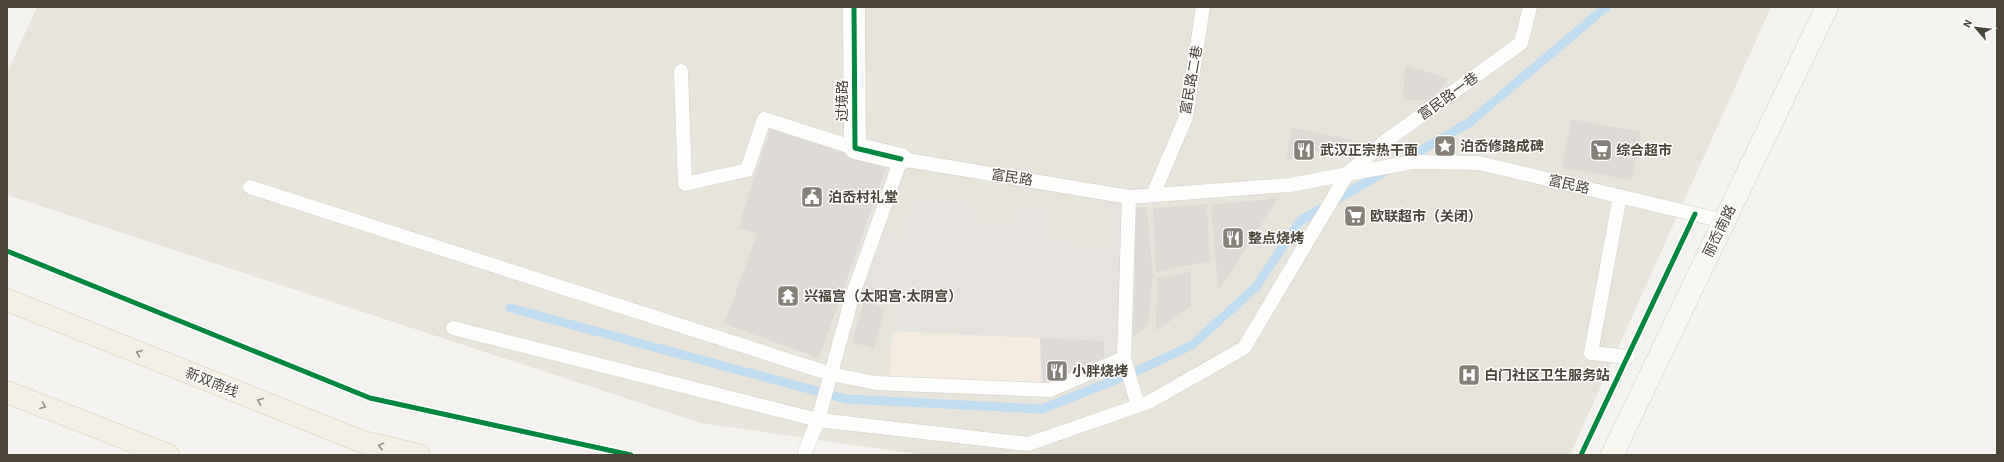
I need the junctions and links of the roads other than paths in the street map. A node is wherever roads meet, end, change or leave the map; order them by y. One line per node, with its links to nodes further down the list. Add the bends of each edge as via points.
1 (854, 7): 6 (street, 过境路)
2 (1203, 7): 10 (lane, 富民路二巷, via 1186,116)
3 (1530, 7): 8 (lane, 富民路一巷, via 1521,42 1383,143)
4 (1827, 7): 13 (main road, 丽岙南路)
5 (681, 71): 6 (lane, via 685,184 747,170 764,119)
6 (855, 148): 7 (street)
7 (901, 159): 12 (lane, 富民路); 18 (lane, via 853,294)
8 (1350, 174): 10 (lane, 富民路, via 1290,185); 11 (lane, 富民路, via 1412,162 1479,163); 20 (lane, via 1244,348 1149,402)
9 (250, 187): 18 (lane)
10 (1154, 195): 12 (lane, 富民路)
11 (1620, 196): 13 (lane, 富民路); 16 (lane, via 1591,353)
12 (1129, 197): 17 (lane)
13 (1724, 221): 25 (main road, 丽岙南路)
14 (7, 300): 24 (main road, 新双南线, one-way to 14, via 363,442)
15 (453, 328): 21 (lane)
16 (1628, 357)
17 (1124, 358): 18 (lane, via 1050,390 876,383); 20 (lane)
18 (831, 374): 21 (lane)
19 (7, 392): 23 (main road, one-way to 23)
20 (1136, 400): 21 (lane, via 1028,444)
21 (819, 416): 22 (lane)
22 (805, 452)
23 (168, 455)
24 (419, 455)
25 (1612, 455)

